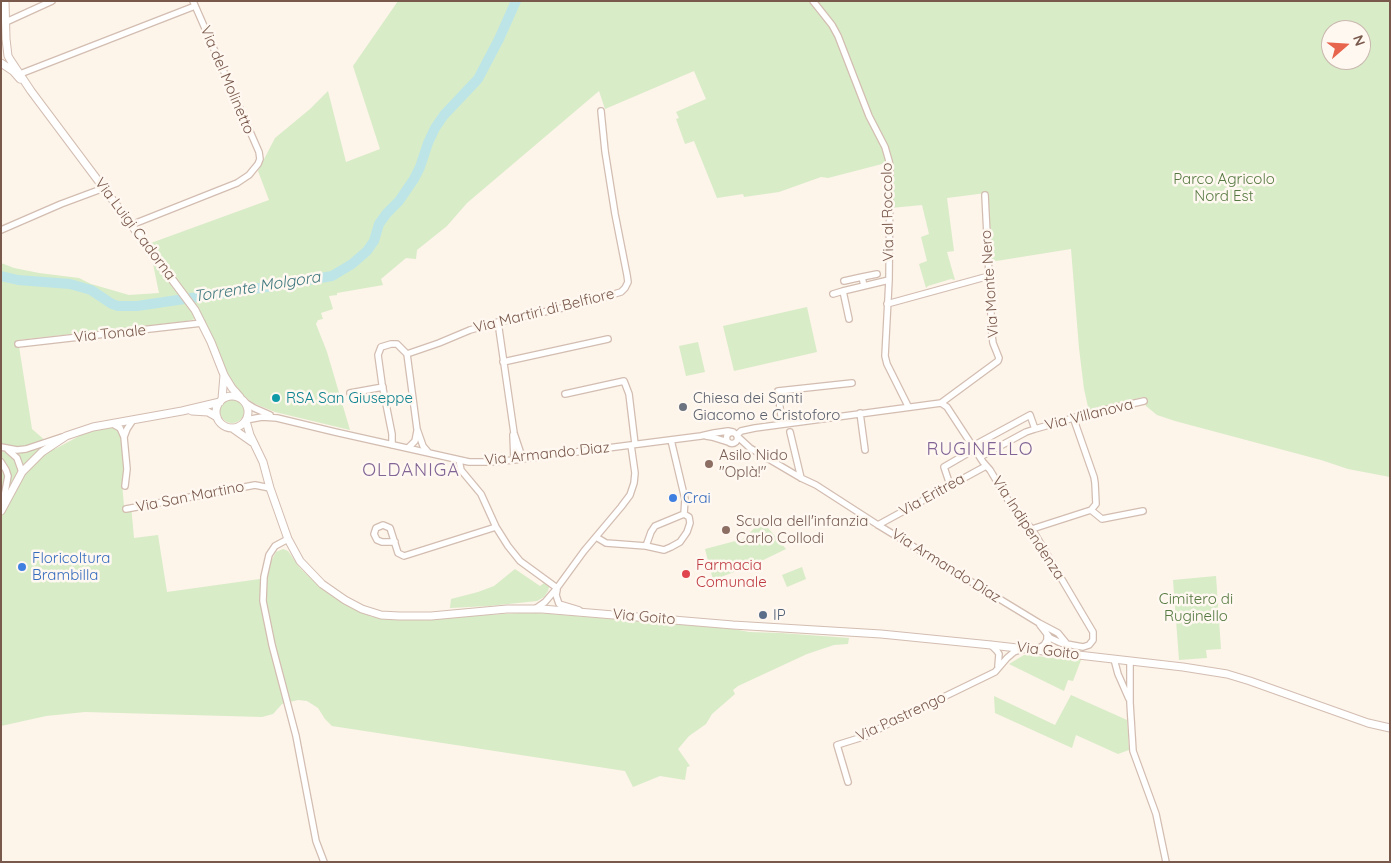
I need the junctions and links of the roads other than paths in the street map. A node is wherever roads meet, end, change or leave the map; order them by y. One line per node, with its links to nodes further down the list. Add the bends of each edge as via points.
1 (5, 1): 5 (street)
2 (52, 1): 5 (street)
3 (813, 1): 19 (street, Via al Roccolo, via 838,36 889,161)
4 (194, 3): 9 (street); 14 (street, Via del Molinetto, via 260,159 242,181)
5 (6, 18): 6 (street); 7 (street)
6 (1, 30)
7 (5, 50): 8 (street, via 6,60); 9 (street, Via Luigi Cadorna)
8 (1, 62): 10 (street, Via Luigi Cadorna)
9 (20, 74): 10 (street, Via Luigi Cadorna)
10 (31, 91): 12 (street, Via Luigi Cadorna)
11 (601, 111): 26 (street, Via Martiri di Belfiore, via 628,282 626,288 568,307)
12 (104, 188): 14 (street, Via Luigi Cadorna); 15 (street)
13 (985, 194): 17 (street, Via Monte Nero)
14 (131, 224): 27 (street, Via Luigi Cadorna, via 190,302)
15 (1, 230)
16 (877, 274): 18 (street)
17 (989, 276): 24 (street); 40 (street, Via Monte Nero, via 992,335 998,361)
18 (862, 277): 20 (street); 21 (street)
19 (889, 280): 21 (street); 24 (street, Via al Roccolo)
20 (844, 281)
21 (864, 286): 22 (street)
22 (843, 291): 23 (street); 25 (street)
23 (833, 294)
24 (887, 304): 41 (street, Via al Roccolo, via 887,364)
25 (849, 319)
26 (498, 322): 30 (street, Via Martiri di Belfiore); 31 (street)
27 (202, 324): 29 (street, Via Tonale); 32 (street, Via Luigi Cadorna)
28 (608, 339): 31 (street)
29 (18, 344)
30 (407, 354): 34 (street, via 397,344 381,347 378,355); 52 (street)
31 (503, 362): 55 (street)
32 (224, 376): 37 (street, Via Luigi Cadorna); 38 (street, Via Luigi Cadorna)
33 (852, 382): 50 (street, via 778,391)
34 (383, 387): 35 (street); 63 (street)
35 (350, 393)
36 (565, 394): 62 (street, via 624,381 629,394)
37 (221, 400): 38 (street, via 232,395); 42 (street); 44 (street, via 216,410)
38 (243, 400): 46 (street, Via Armando Diaz); 48 (street, via 249,411)
39 (1144, 402): 45 (street, Via Villanova)
40 (941, 403): 41 (street); 68 (street, Via Indipendenza)
41 (908, 406): 43 (street)
42 (182, 411): 44 (street, via 208,412); 47 (street)
43 (860, 414): 50 (street); 69 (street)
44 (217, 417): 51 (street)
45 (1073, 417): 53 (street, Via Villanova); 86 (street, via 1095,483 1096,504)
46 (277, 418): 48 (street, Via Armando Diaz); 63 (street, Via Armando Diaz)
47 (134, 419): 49 (street); 59 (street)
48 (246, 420): 51 (street); 64 (street, Via Goito)
49 (110, 423): 57 (street); 59 (street, via 120,428)
50 (782, 424): 56 (street, via 744,430)
51 (232, 428): 64 (street, Via Goito)
52 (417, 429): 66 (street, via 415,441); 70 (street)
53 (1035, 429): 68 (street, via 1030,415); 71 (street, Via Villanova)
54 (790, 432): 79 (street)
55 (514, 433): 72 (street, via 521,454); 74 (street)
56 (736, 435): 58 (street, Via Armando Diaz, via 728,432); 61 (street, via 736,441); 61 (street, via 727,435); 67 (street, Via Armando Diaz)
57 (66, 436): 65 (street, via 26,449); 77 (street, via 42,452)
58 (701, 436): 60 (street, Via Armando Diaz); 61 (street, Via Armando Diaz)
59 (124, 437): 82 (street)
60 (671, 440): 62 (street, Via Armando Diaz); 88 (street, via 685,499)
61 (731, 443): 67 (street, Via Armando Diaz)
62 (633, 444): 72 (street, Via Armando Diaz); 92 (street, via 635,473 632,488)
63 (392, 445): 66 (street, Via Armando Diaz)
64 (255, 446): 78 (street, Via Goito)
65 (2, 447): 77 (street, via 14,455)
66 (408, 448): 70 (street, Via Armando Diaz)
67 (750, 448): 79 (street, Via Armando Diaz)
68 (974, 448): 71 (street, Via Indipendenza); 81 (street, via 944,467)
69 (865, 450)
70 (428, 453): 73 (street, Via Armando Diaz)
71 (980, 457): 76 (street, Via Indipendenza)
72 (527, 458): 74 (street, Via Armando Diaz)
73 (460, 460): 74 (street, Via Armando Diaz); 90 (street, via 461,470 481,494)
74 (514, 460)
75 (1, 462): 85 (street, via 8,479)
76 (986, 466): 81 (street, Via Eritrea); 91 (street, Via Indipendenza, via 1014,510)
77 (22, 472): 85 (street)
78 (266, 473): 80 (street, Via San Martino); 83 (street, Via Goito)
79 (801, 478): 89 (street, Via Armando Diaz)
80 (255, 485): 83 (street, Via San Martino); 84 (street, Via San Martino)
81 (950, 485): 89 (street, Via Eritrea)
82 (125, 486)
83 (270, 488): 93 (street, Via Goito)
84 (126, 509)
85 (1, 510)
86 (1091, 510): 87 (street, via 1102,519); 91 (street)
87 (1143, 511)
88 (684, 514): 95 (street, via 654,526); 95 (street, via 690,523 680,542 664,550)
89 (878, 525): 99 (street, Via Armando Diaz, via 1039,623)
90 (496, 527): 94 (street, via 404,556 398,553); 96 (street, via 520,561)
91 (1032, 529): 101 (street, Via Indipendenza, via 1093,632 1093,640 1087,646)
92 (596, 537): 95 (street, via 606,543); 96 (street)
93 (288, 539): 97 (street, Via Goito, via 300,561 322,584 362,609 381,615 423,616); 114 (street, via 275,546 269,555 263,601 296,736 316,841)
94 (395, 542)
95 (646, 546)
96 (557, 588): 97 (street); 98 (street, via 559,604)
97 (535, 608): 98 (street, Via Goito)
98 (580, 611): 100 (street, Via Goito)
99 (1048, 635): 101 (street, Via Indipendenza); 103 (street, via 1044,645); 104 (street, Via Armando Diaz, via 1050,647)
100 (991, 644): 102 (street, Via Goito); 108 (street, via 999,654)
101 (1067, 644): 105 (street)
102 (1023, 648): 103 (street, Via Goito); 108 (street, Via Pastrengo)
103 (1036, 650): 104 (street, Via Goito)
104 (1055, 652): 105 (street, Via Goito)
105 (1064, 654): 106 (street, Via Goito)
106 (1114, 659): 107 (street, Via Goito); 109 (street)
107 (1130, 661): 110 (street); 112 (street, Via Goito, via 1227,674)
108 (998, 668): 113 (street, Via Pastrengo, via 866,736 837,744)
109 (1118, 674): 110 (street); 111 (street)
110 (1130, 675): 111 (street)
111 (1130, 703): 115 (street, via 1134,751 1156,814)
112 (1390, 728)
113 (848, 782)
114 (324, 862)
115 (1166, 862)

